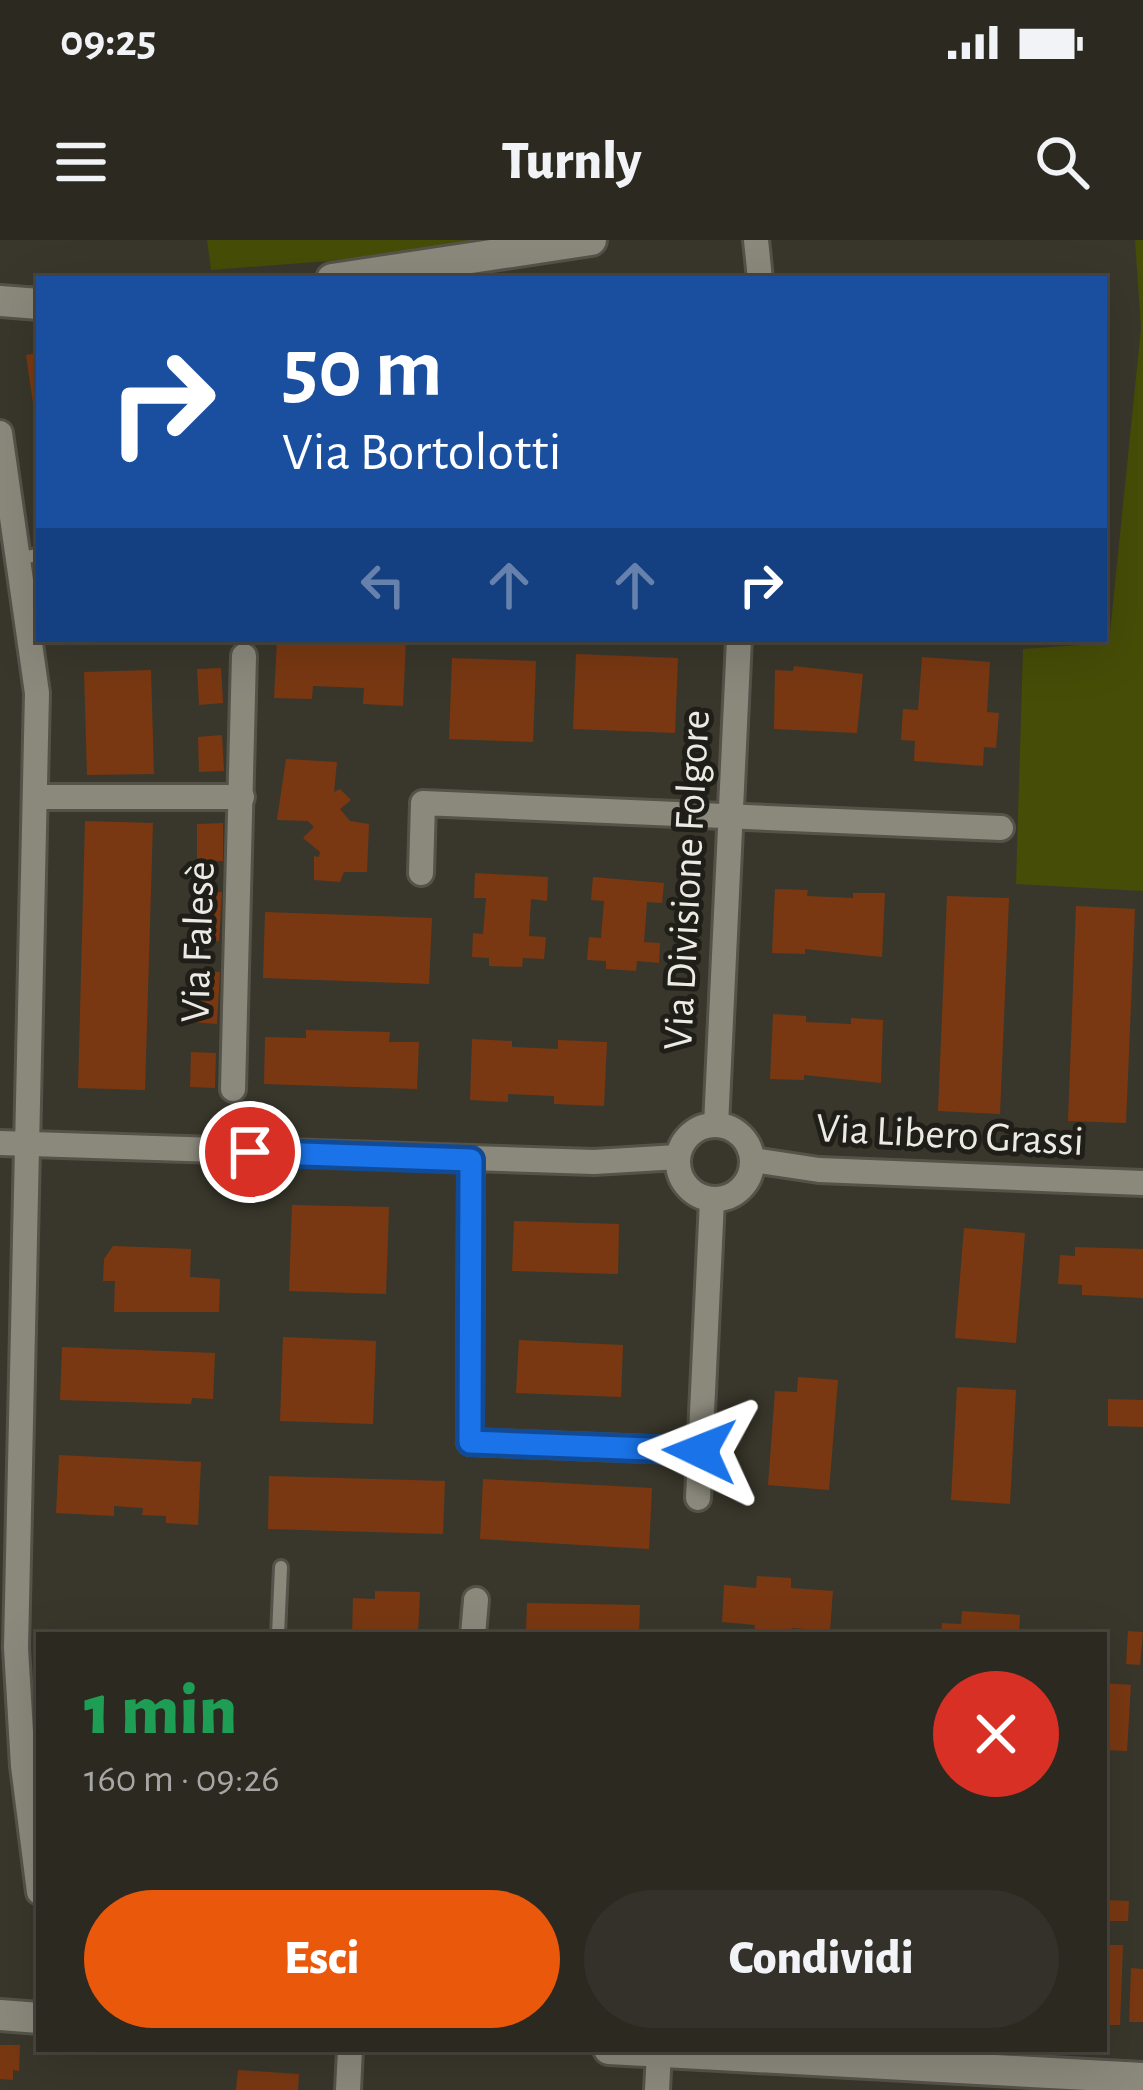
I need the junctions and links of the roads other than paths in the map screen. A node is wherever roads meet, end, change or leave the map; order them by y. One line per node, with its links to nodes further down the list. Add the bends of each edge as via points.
1 (591, 240): 3 (street)
2 (756, 240): 4 (street)
3 (352, 276)
4 (760, 276)
5 (0, 302): 6 (street)
6 (36, 304)
7 (0, 434): 8 (street)
8 (29, 557): 11 (street)
9 (739, 642): 13 (street, Via Divisione Folgore)
10 (244, 656): 12 (street, Via Falesè)
11 (35, 797): 12 (street); 19 (street)
12 (242, 797): 16 (street, Via Falesè)
13 (728, 814): 14 (street); 15 (street, via 423,803); 17 (street, Via Divisione Folgore)
14 (1001, 828)
15 (421, 873)
16 (233, 1089)
17 (716, 1125): 20 (street, via 688,1137); 22 (street, via 740,1134)
18 (0, 1144): 19 (street)
19 (26, 1144): 21 (street); 31 (street, via 16,1648)
20 (678, 1157): 21 (street); 24 (street, via 687,1188)
21 (471, 1160): 25 (street, via 470,1442)
22 (752, 1160): 23 (street, Via Libero Grassi, via 819,1170); 24 (street, via 739,1192)
23 (1143, 1183)
24 (712, 1200): 25 (street)
25 (700, 1451): 26 (street)
26 (698, 1498)
27 (281, 1567): 29 (lane)
28 (476, 1600): 30 (street)
29 (278, 1632)
30 (473, 1632)
31 (35, 1826)
32 (0, 2014): 33 (street)
33 (36, 2018)
34 (350, 2052): 39 (street)
35 (669, 2052): 40 (street)
36 (679, 2052): 38 (street)
37 (1143, 2078): 38 (street)
38 (957, 2079)
39 (348, 2090)
40 (657, 2090)

